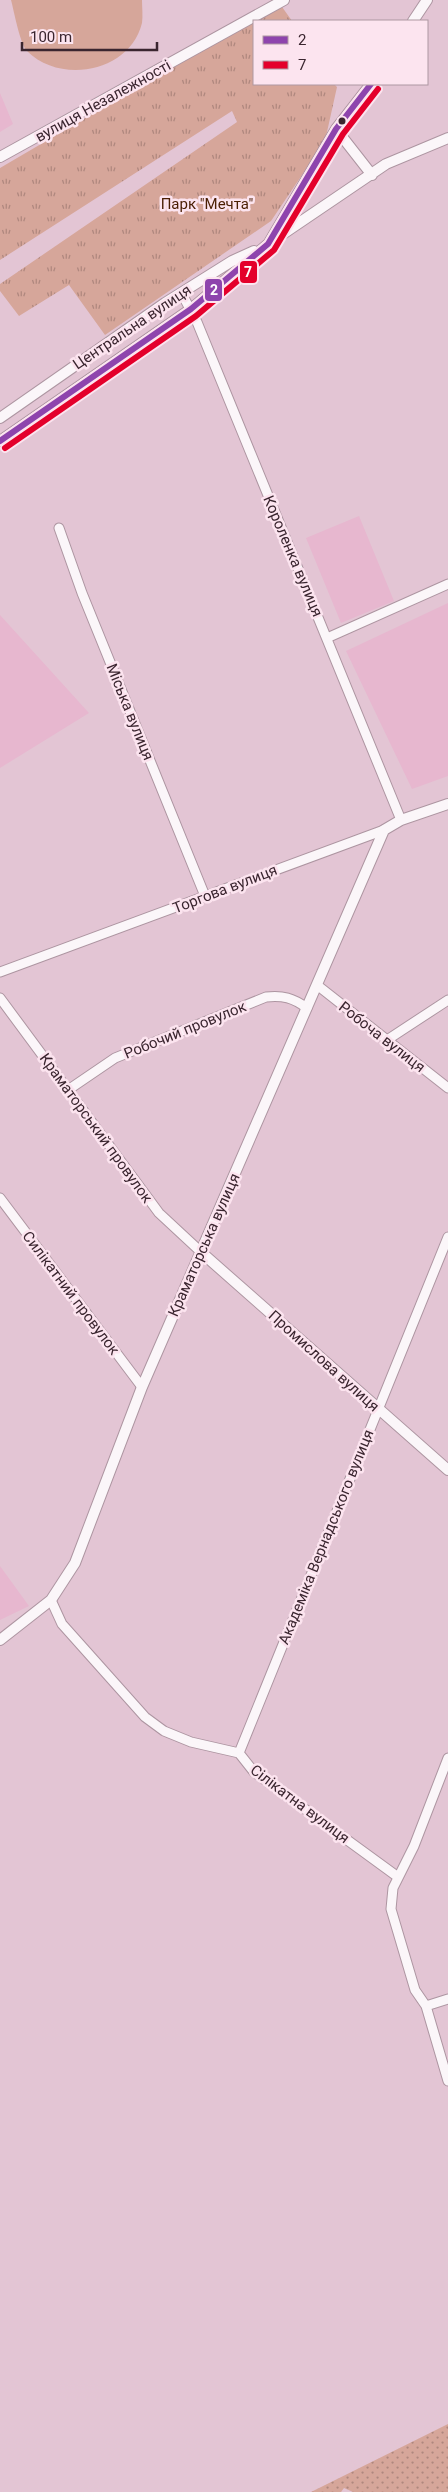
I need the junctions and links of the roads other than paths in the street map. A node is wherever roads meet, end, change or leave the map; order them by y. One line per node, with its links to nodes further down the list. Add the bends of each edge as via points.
1 (284, 0): 7 (street, вулиця Незалежності)
2 (427, 0): 3 (street)
3 (414, 20)
4 (370, 85): 5 (street)
5 (336, 129): 8 (street); 9 (street)
6 (448, 138): 8 (street, Центральна вулиця, via 386,164)
7 (0, 157)
8 (372, 175): 9 (street, Центральна вулиця)
9 (268, 244): 10 (street, Центральна вулиця, via 232,261); 11 (street, Центральна вулиця)
10 (182, 294): 11 (street, Короленка вулиця); 12 (street, Центральна вулиця)
11 (191, 309): 13 (street, Центральна вулиця); 16 (street, Короленка вулиця)
12 (0, 418)
13 (0, 440)
14 (60, 528): 20 (street, Міська вулиця, via 82,593)
15 (448, 584): 16 (street)
16 (327, 638): 18 (street, Короленка вулиця)
17 (448, 804): 18 (street, Торгова вулиця)
18 (401, 820): 19 (street, Торгова вулиця)
19 (384, 830): 20 (street, Торгова вулиця); 22 (street, Краматорська вулиця)
20 (205, 896): 21 (street, Торгова вулиця)
21 (0, 972)
22 (317, 986): 25 (street, Краматорська вулиця); 26 (street, Робоча вулиця)
23 (0, 998): 28 (street, Краматорський провулок)
24 (448, 1000): 26 (street)
25 (307, 1008): 28 (street, Робочий провулок, via 296,1000 266,997 115,1058); 31 (street, Краматорська вулиця)
26 (387, 1040): 27 (street, Робоча вулиця)
27 (448, 1088)
28 (68, 1090): 31 (street, Краматорський провулок, via 159,1214)
29 (0, 1198): 32 (street, Силікатний провулок)
30 (448, 1237): 33 (street, Академіка Вернадського вулиця)
31 (201, 1252): 32 (street, Краматорська вулиця); 33 (street, Промислова вулиця)
32 (142, 1387): 35 (street, Краматорська вулиця, via 75,1563)
33 (378, 1410): 34 (street, Промислова вулиця); 37 (street, Академіка Вернадського вулиця)
34 (448, 1470)
35 (51, 1600): 36 (street, Краматорська вулиця); 37 (street, Сілікатна вулиця, via 62,1624 145,1717 164,1731 191,1742)
36 (0, 1640)
37 (239, 1753): 39 (street, Сілікатна вулиця, via 254,1772)
38 (448, 1758): 39 (street)
39 (398, 1878): 41 (street, via 393,1888 391,1909 415,1990)
40 (448, 1999): 41 (street)
41 (426, 2006): 42 (street)
42 (448, 2081)

